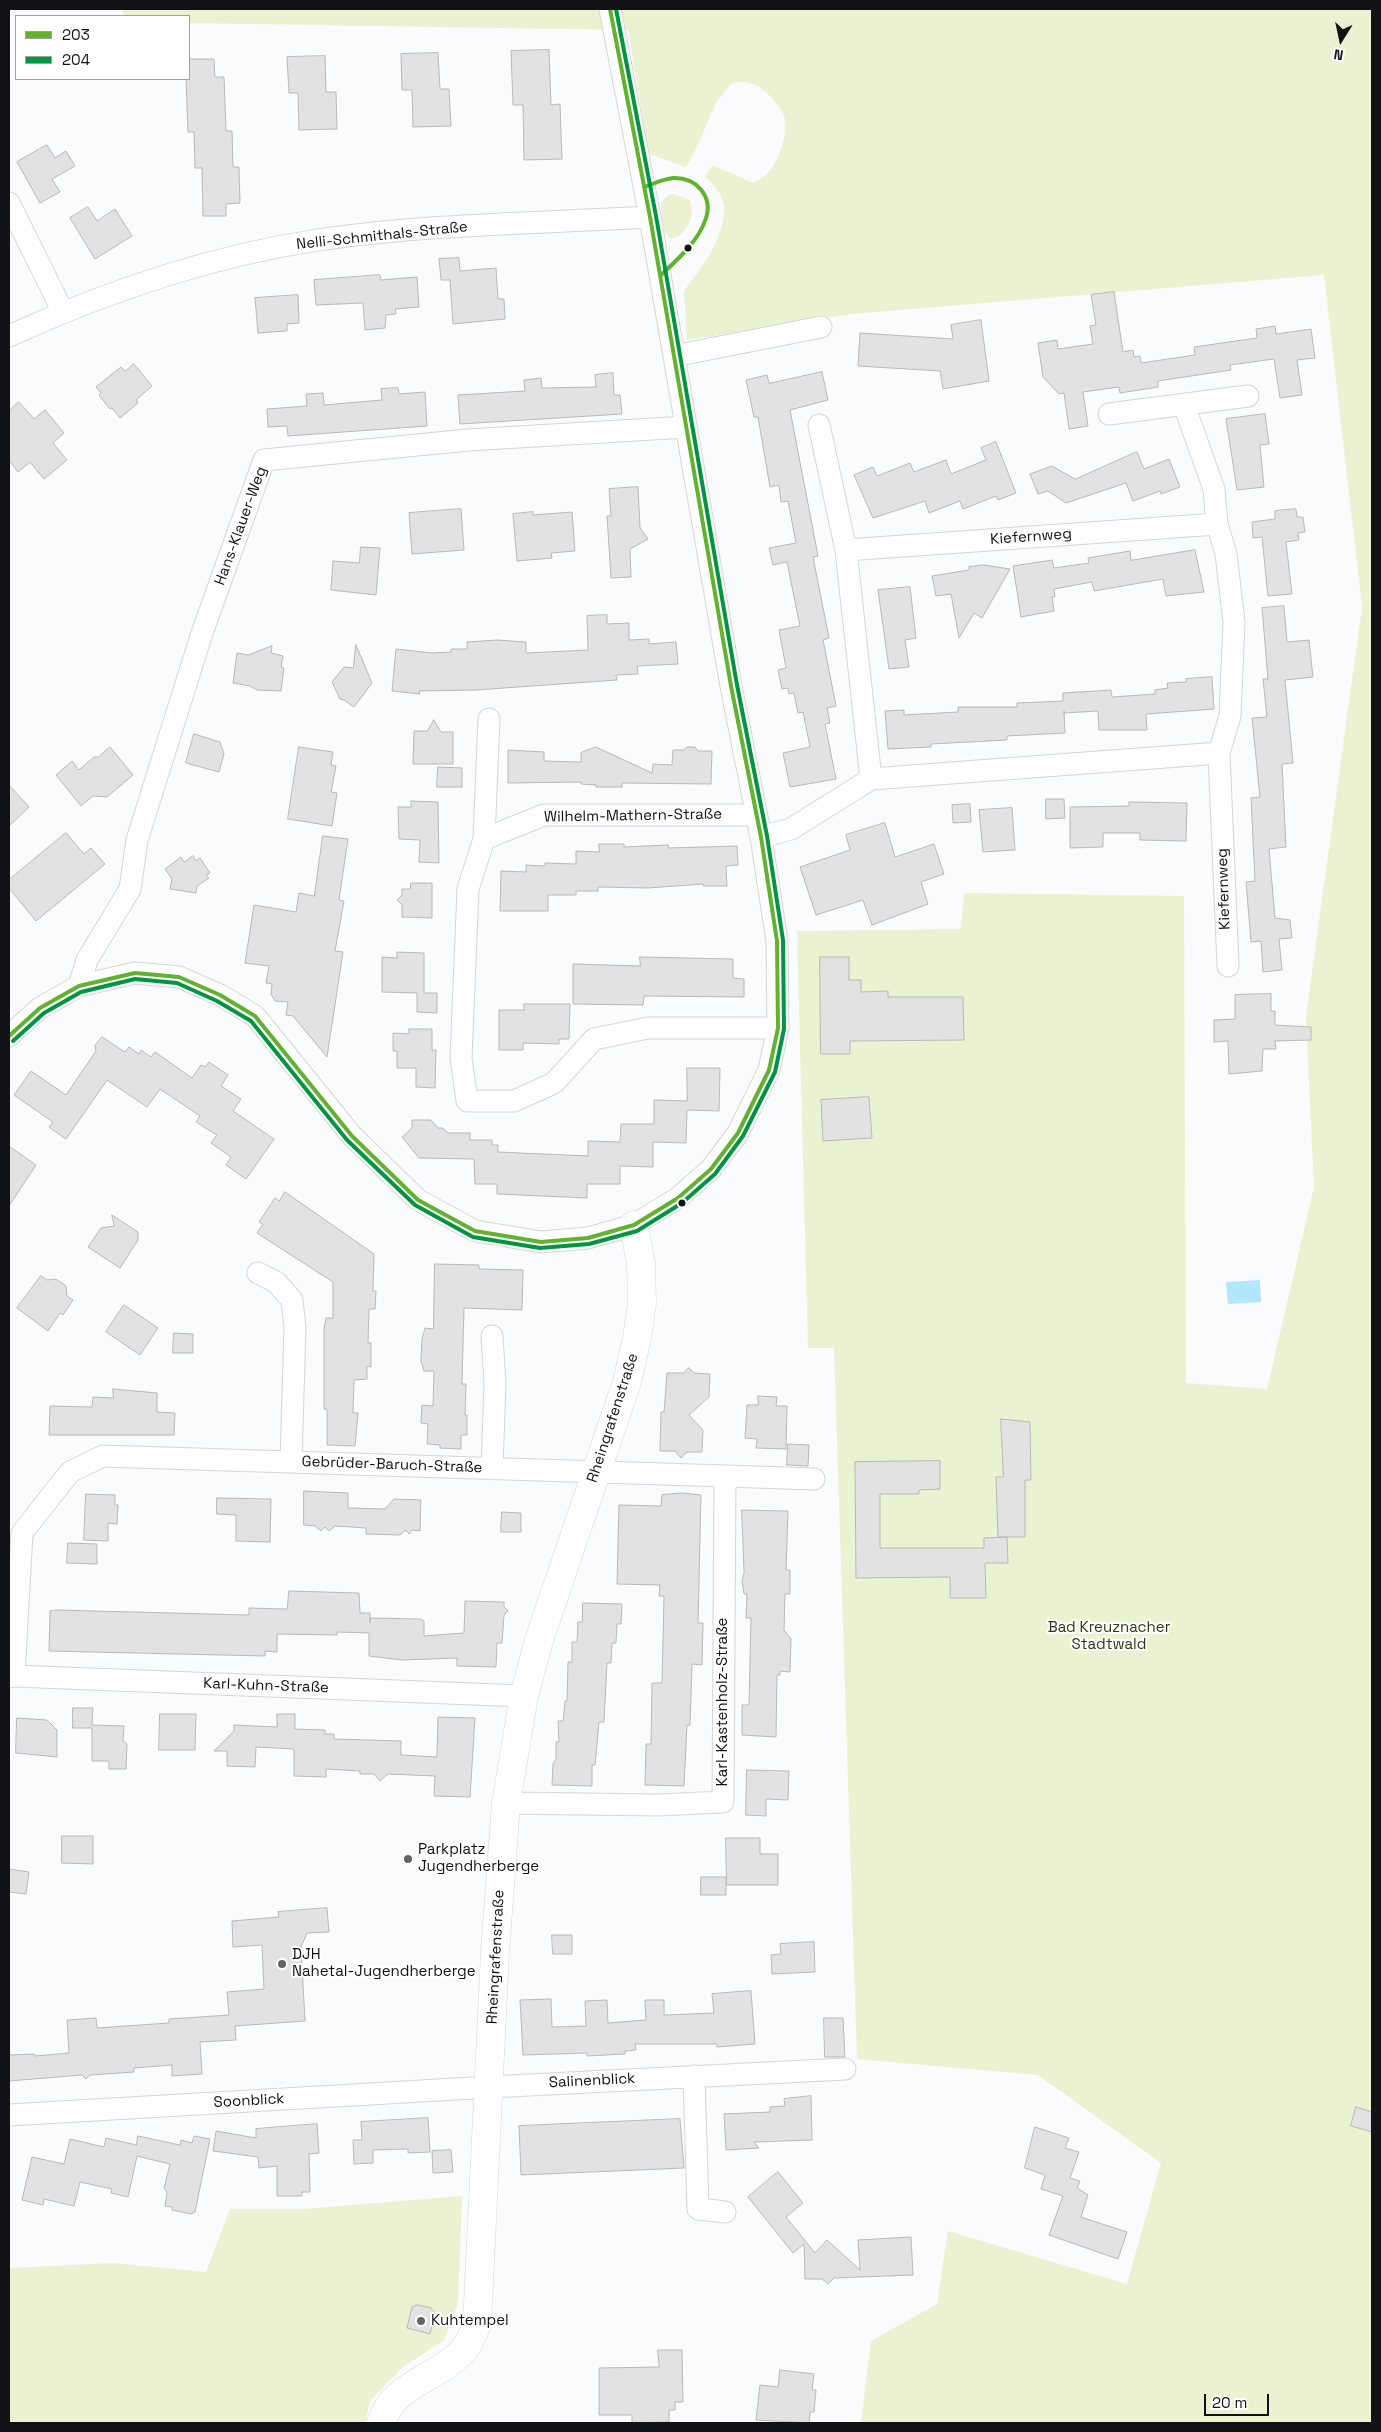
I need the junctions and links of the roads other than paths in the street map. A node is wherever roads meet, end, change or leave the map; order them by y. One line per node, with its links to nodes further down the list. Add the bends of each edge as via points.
1 (610, 9): 3 (street)
2 (9, 203): 4 (street)
3 (650, 217): 4 (street, Nelli-Schmithals-Straße, via 423,230 320,240 174,272); 7 (street)
4 (63, 312): 6 (street, Nelli-Schmithals-Straße)
5 (821, 327): 7 (street)
6 (9, 336)
7 (674, 356): 12 (street)
8 (1248, 396): 9 (street)
9 (1184, 405): 10 (street); 13 (street, Kiefernweg, via 1214,489)
10 (1108, 414)
11 (819, 425): 14 (street)
12 (686, 427): 18 (street); 22 (street, Hans-Klauer-Weg, via 468,440 264,460 199,643 137,840 130,889 87,960)
13 (1217, 524): 14 (street, Kiefernweg); 16 (street, Kiefernweg, via 1226,554 1234,622 1230,716)
14 (846, 550): 17 (street)
15 (489, 719): 20 (street)
16 (1218, 753): 17 (street); 21 (street, Kiefernweg)
17 (871, 779): 19 (street, via 790,829)
18 (756, 815): 19 (street); 20 (street, Wilhelm-Mathern-Straße, via 544,814)
19 (760, 837): 23 (street, via 777,940)
20 (484, 839): 23 (street, via 468,889 461,1058 467,1101 514,1102 554,1084 594,1038 648,1028)
21 (1228, 966)
22 (79, 986): 24 (street, via 40,1008); 25 (street, via 135,973 179,977 220,995 255,1016 352,1136 418,1200 476,1231 541,1242 588,1238)
23 (778, 1028): 25 (street, via 769,1070 738,1133 711,1169 678,1198)
24 (9, 1036)
25 (634, 1225): 30 (street, Rheingrafenstraße, via 641,1264 642,1303 637,1338 627,1382)
26 (258, 1273): 28 (street, Gebrüder-Baruch-Straße, via 276,1282 292,1300 295,1328)
27 (492, 1336): 29 (street, Gebrüder-Baruch-Straße, via 495,1383)
28 (291, 1461): 29 (street, Gebrüder-Baruch-Straße); 33 (street, Gebrüder-Baruch-Straße, via 102,1456 70,1472 22,1533)
29 (492, 1468): 30 (street, Gebrüder-Baruch-Straße)
30 (596, 1473): 31 (street); 34 (street, Rheingrafenstraße, via 557,1582)
31 (725, 1476): 32 (street); 35 (street, Karl-Kastenholz-Straße, via 723,1802)
32 (814, 1479)
33 (11, 1677): 34 (street, Karl-Kuhn-Straße)
34 (524, 1696): 35 (street, Rheingrafenstraße)
35 (506, 1804): 38 (street, Rheingrafenstraße, via 495,1953)
36 (844, 2069): 37 (street, Salinenblick)
37 (694, 2076): 38 (street, Salinenblick); 40 (street, via 698,2209)
38 (490, 2086): 39 (street, Soonblick); 41 (street, Rheingrafenstraße, via 477,2324 464,2350 392,2400)
39 (9, 2115)
40 (725, 2212)
41 (381, 2423)

